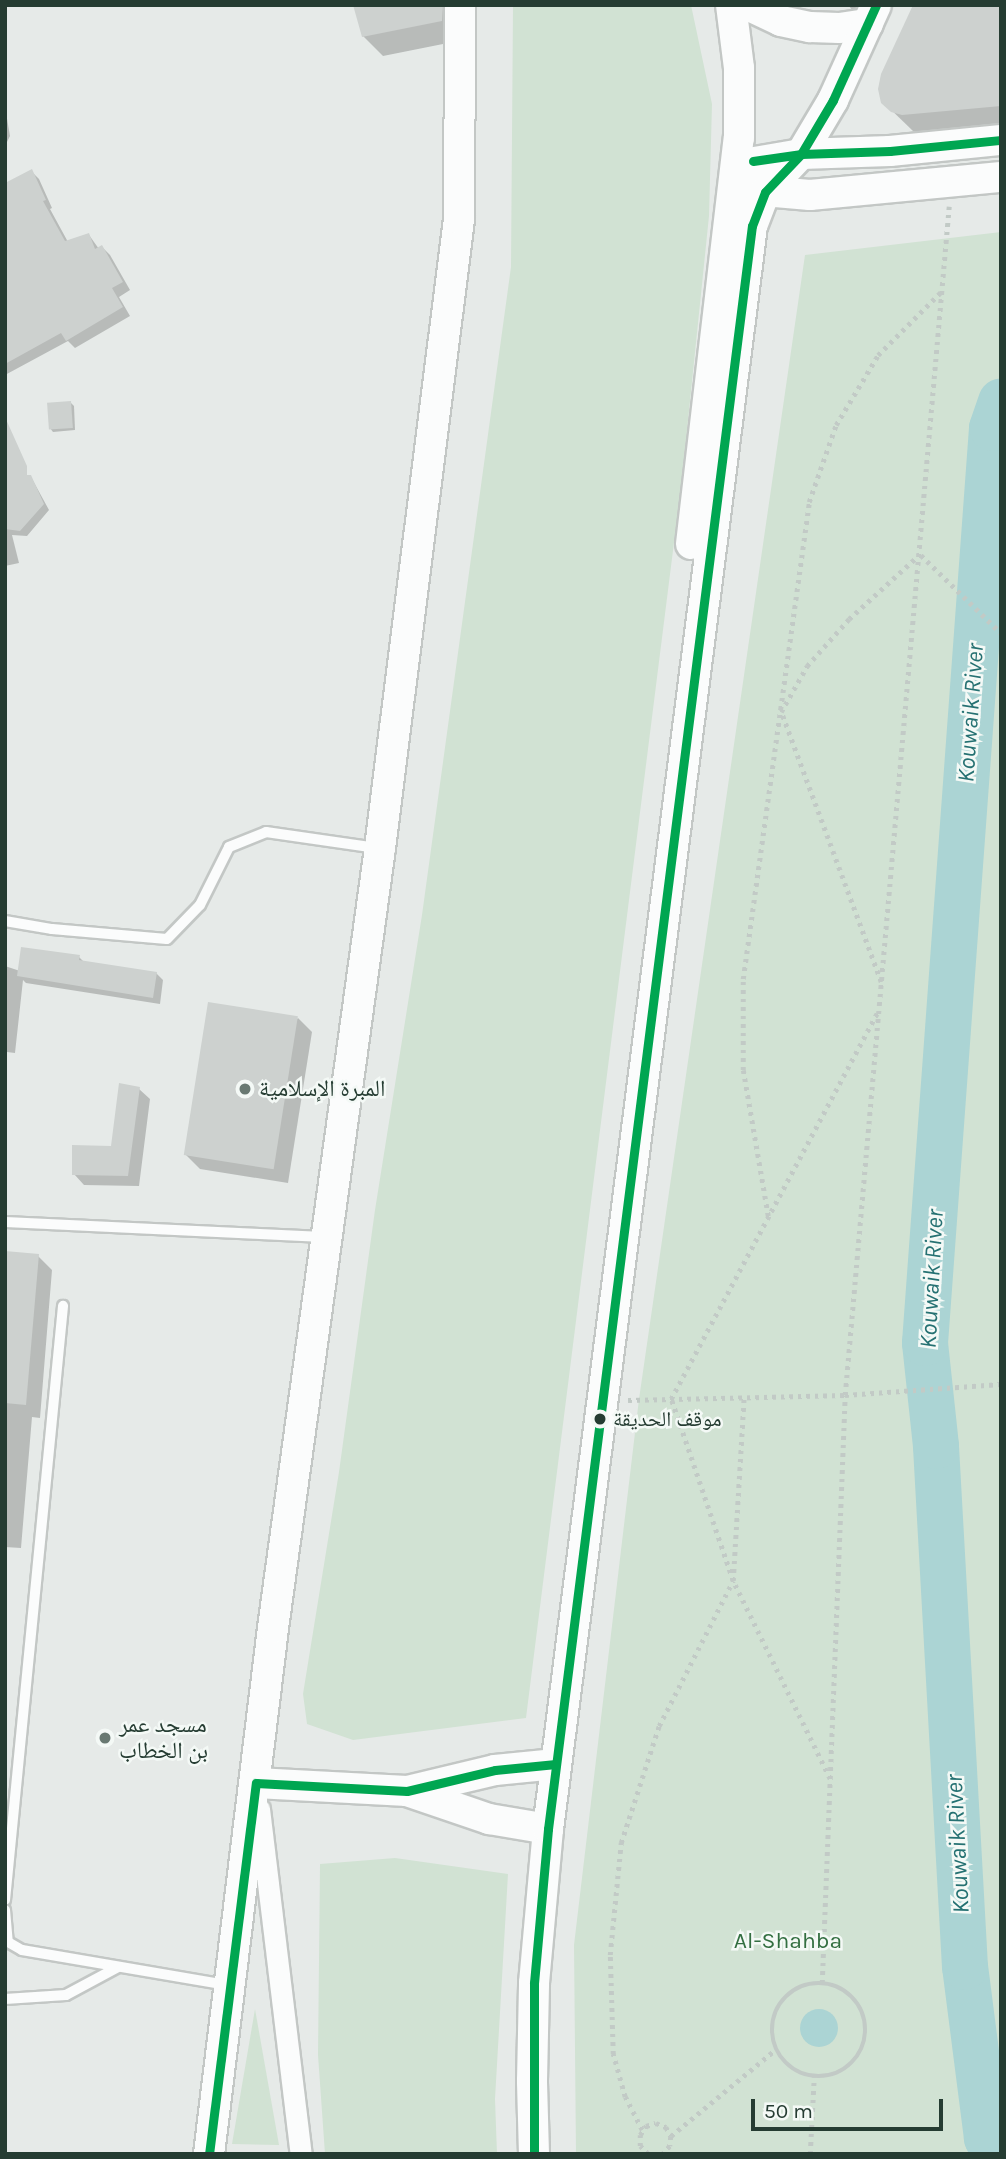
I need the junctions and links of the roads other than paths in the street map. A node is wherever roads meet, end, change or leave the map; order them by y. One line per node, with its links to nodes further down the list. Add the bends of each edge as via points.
1 (460, 5): 12 (main road, via 459,219)
2 (732, 5): 9 (main road, via 741,106)
3 (747, 5): 4 (main road, via 781,21 810,27 839,28)
4 (872, 15): 5 (main road)
5 (833, 100): 7 (main road); 8 (main road, via 836,125)
6 (1001, 140): 8 (main road)
7 (801, 153): 8 (main road); 9 (main road); 11 (main road)
8 (862, 153)
9 (736, 176): 11 (main road); 17 (main road)
10 (1001, 177): 11 (main road, via 810,195)
11 (765, 192): 17 (main road, via 752,226 602,1400)
12 (380, 848): 13 (lane, via 267,832 229,847 200,905 167,939); 15 (main road)
13 (5, 921)
14 (5, 1222): 15 (lane)
15 (327, 1238): 18 (main road)
16 (63, 1306): 21 (lane)
17 (548, 1764): 19 (main road, via 484,1772); 20 (main road)
18 (256, 1783): 19 (main road); 24 (main road); 27 (street)
19 (407, 1791): 20 (main road, via 457,1810)
20 (540, 1828): 28 (main road, via 518,1983); 29 (main road)
21 (5, 1900)
22 (5, 1910): 23 (lane, via 8,1942 22,1951)
23 (118, 1967): 24 (lane); 25 (lane, via 66,1995)
24 (230, 1986): 26 (main road)
25 (5, 1999)
26 (209, 2154)
27 (301, 2154)
28 (517, 2154)
29 (534, 2154)

